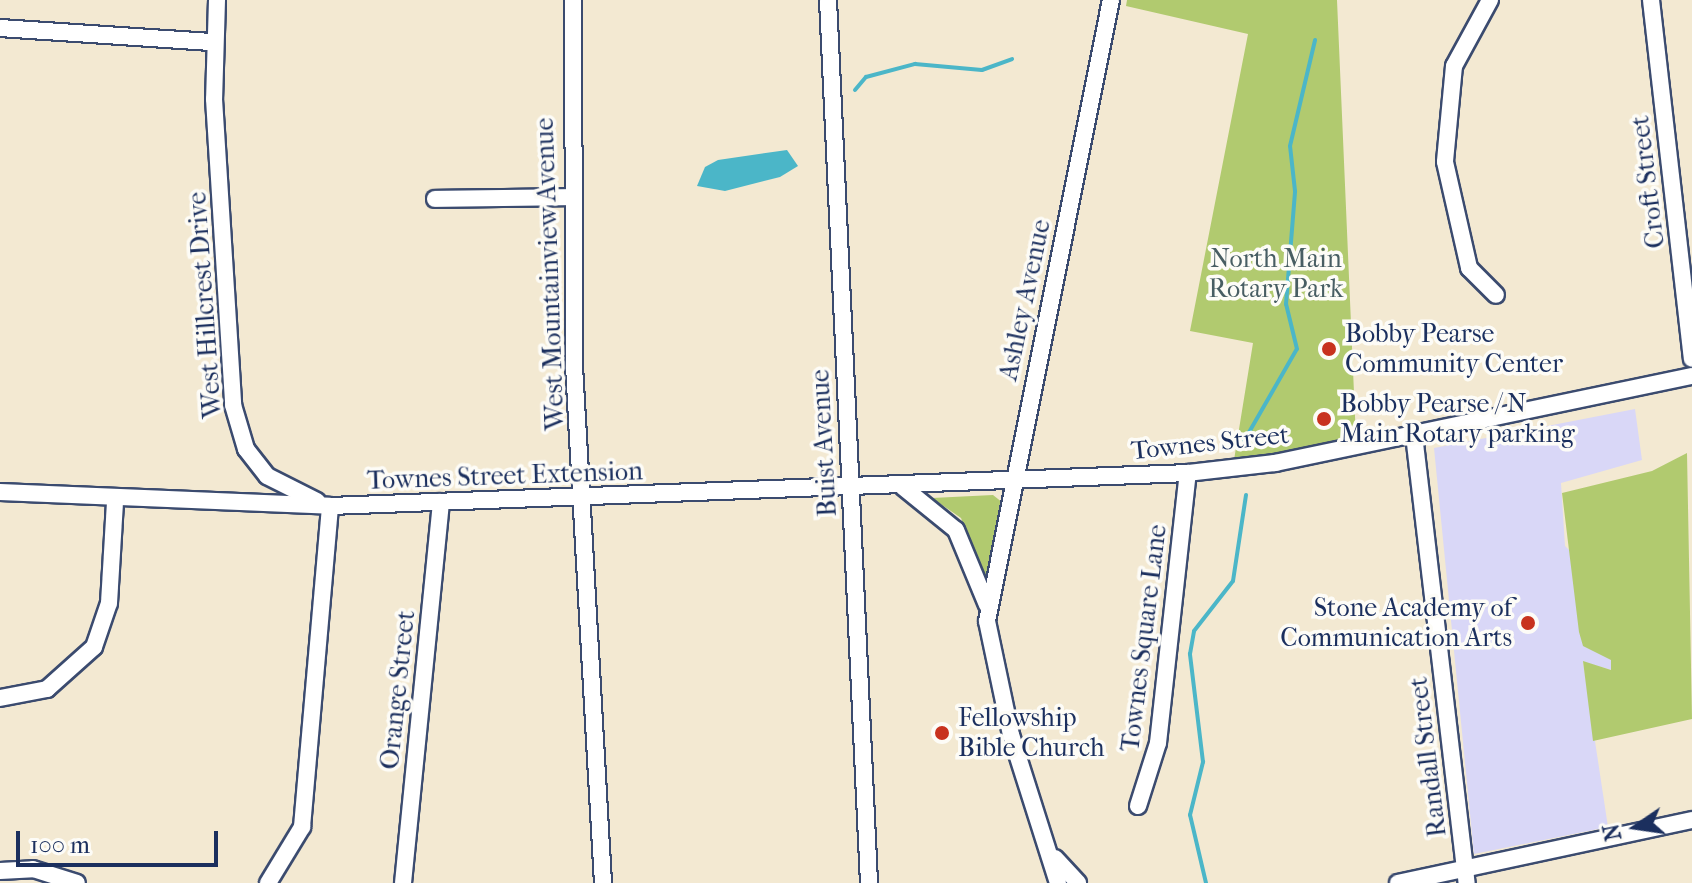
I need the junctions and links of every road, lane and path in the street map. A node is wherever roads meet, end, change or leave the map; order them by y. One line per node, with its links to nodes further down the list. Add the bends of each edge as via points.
1 (217, 0): 8 (street, West Hillcrest Drive)
2 (573, 0): 9 (street, West Mountainview Avenue)
3 (828, 0): 18 (street, Buist Avenue)
4 (1111, 0): 16 (street, Ashley Avenue)
5 (1490, 0): 11 (street, via 1454,66 1445,162 1469,268)
6 (1651, 0): 12 (street, Croft Street)
7 (0, 28): 8 (street)
8 (213, 42): 23 (street, West Hillcrest Drive, via 239,431 267,476)
9 (571, 197): 10 (street); 20 (street, West Mountainview Avenue)
10 (435, 199)
11 (1496, 295)
12 (1692, 352)
13 (1692, 376): 14 (street, Townes Street)
14 (1414, 435): 15 (street, Townes Street); 30 (street, Randall Street)
15 (1188, 473): 16 (street, Townes Street); 26 (street, Townes Square Lane, via 1158,743)
16 (1013, 482): 17 (street, Townes Street Extension); 24 (street, Ashley Avenue)
17 (903, 487): 18 (street, Townes Street Extension); 24 (street, Ashley Avenue, via 956,530)
18 (851, 488): 20 (street, Townes Street Extension); 35 (street, Buist Avenue)
19 (0, 492): 21 (street, Townes Street Extension)
20 (584, 497): 22 (street, Townes Street Extension); 34 (street, West Mountainview Avenue)
21 (115, 501): 23 (street, Townes Street Extension); 25 (street, via 109,603 94,647 47,689)
22 (441, 502): 23 (street, Townes Street Extension); 33 (street, Orange Street)
23 (330, 506): 32 (street, via 302,827)
24 (988, 610): 28 (street, Ashley Avenue, via 1011,735)
25 (0, 698)
26 (1138, 806)
27 (1692, 820): 30 (street)
28 (1054, 857): 36 (street, Ashley Avenue); 37 (street)
29 (0, 871): 31 (street, via 33,869)
30 (1466, 875): 38 (street)
31 (77, 883)
32 (268, 883)
33 (403, 883)
34 (603, 883)
35 (869, 883)
36 (1058, 883)
37 (1078, 883)
38 (1398, 883)

